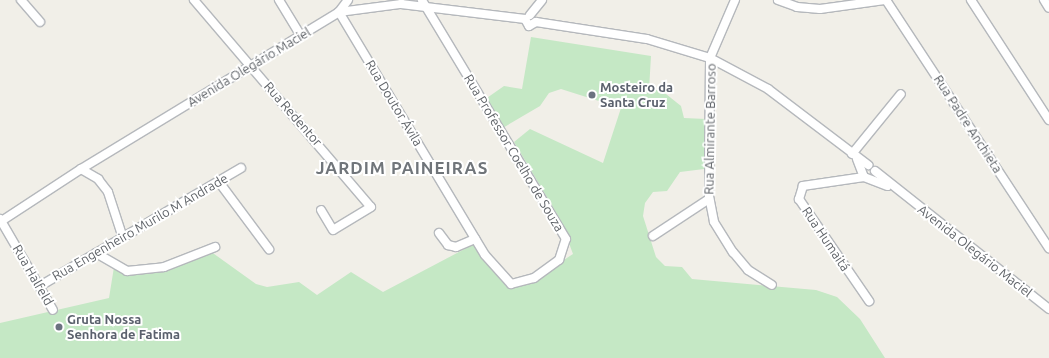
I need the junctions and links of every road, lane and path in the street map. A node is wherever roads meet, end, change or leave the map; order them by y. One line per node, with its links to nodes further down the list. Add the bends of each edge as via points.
1 (21, 0): 16 (street)
2 (194, 0): 19 (street, Rua Redentor)
3 (279, 0): 17 (street)
4 (348, 0): 14 (street)
5 (422, 0): 13 (street)
6 (542, 0): 15 (street)
7 (735, 0): 18 (street, Rua Almirante Barroso)
8 (778, 0): 9 (street, via 797,7 820,9)
9 (886, 0): 35 (street, Rua Padre Anchieta)
10 (971, 0): 21 (street)
11 (1044, 0): 12 (street)
12 (1049, 8)
13 (427, 9): 14 (street, Avenida Olegário Maciel, via 380,5); 15 (street, Avenida Olegário Maciel); 38 (street, Rua Professor Coelho de Souza, via 566,239 559,260 534,278 511,284)
14 (339, 12): 17 (street, Avenida Olegário Maciel); 33 (street, Rua Doutor Ávila)
15 (527, 17): 18 (street, via 536,22 647,39)
16 (40, 22)
17 (301, 36): 19 (street, Avenida Olegário Maciel)
18 (710, 58): 22 (street, via 758,82); 27 (street, Rua Almirante Barroso)
19 (252, 65): 24 (street, Avenida Olegário Maciel); 28 (street, Rua Redentor, via 371,207 333,230)
20 (901, 94): 22 (street)
21 (1049, 120)
22 (854, 156): 25 (street, Avenida Olegário Maciel)
23 (241, 168): 26 (street, Rua Engenheiro Murilo M Andrade)
24 (81, 169): 29 (street, Avenida Olegário Maciel); 31 (street, via 98,179 108,192)
25 (868, 172): 41 (street, Rua Humaitá, via 803,186 799,199); 42 (street, Avenida Olegário Maciel, via 902,193)
26 (219, 182): 31 (street, Rua Engenheiro Murilo M Andrade); 36 (street)
27 (709, 199): 32 (street); 39 (street, Rua Almirante Barroso, via 714,222 733,252 748,270)
28 (321, 210)
29 (0, 220): 40 (street, Rua Halfeld)
30 (439, 234): 33 (street, via 448,245 456,247)
31 (122, 235): 37 (street, Rua Engenheiro Murilo M Andrade)
32 (654, 236)
33 (475, 239): 38 (street, Rua Doutor Ávila)
34 (215, 247): 37 (street, via 164,267 127,271)
35 (1049, 248)
36 (269, 249)
37 (96, 253): 40 (street, Rua Engenheiro Murilo M Andrade)
38 (485, 255)
39 (772, 285)
40 (40, 286): 43 (street, Rua Halfeld)
41 (869, 302)
42 (1049, 309)
43 (53, 310)

